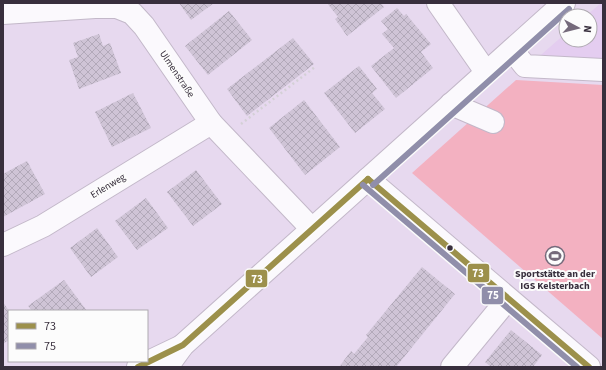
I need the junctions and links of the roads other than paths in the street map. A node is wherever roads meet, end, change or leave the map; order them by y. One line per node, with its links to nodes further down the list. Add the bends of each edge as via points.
1 (438, 3): 6 (street)
2 (564, 3): 4 (street)
3 (3, 13): 9 (street, Ulmenstraße, via 117,7 132,13 144,26)
4 (512, 50): 5 (street, via 525,66); 6 (street)
5 (603, 70)
6 (486, 72): 7 (street)
7 (451, 104): 8 (street); 10 (street)
8 (493, 122)
9 (217, 130): 11 (street, Ulmenstraße); 12 (street, Erlenweg, via 43,226)
10 (368, 179): 11 (street); 13 (street)
11 (312, 229): 14 (street)
12 (3, 245)
13 (508, 299): 17 (street); 18 (street)
14 (183, 345): 15 (street); 16 (street)
15 (138, 367)
16 (167, 367)
17 (452, 367)
18 (589, 367)

